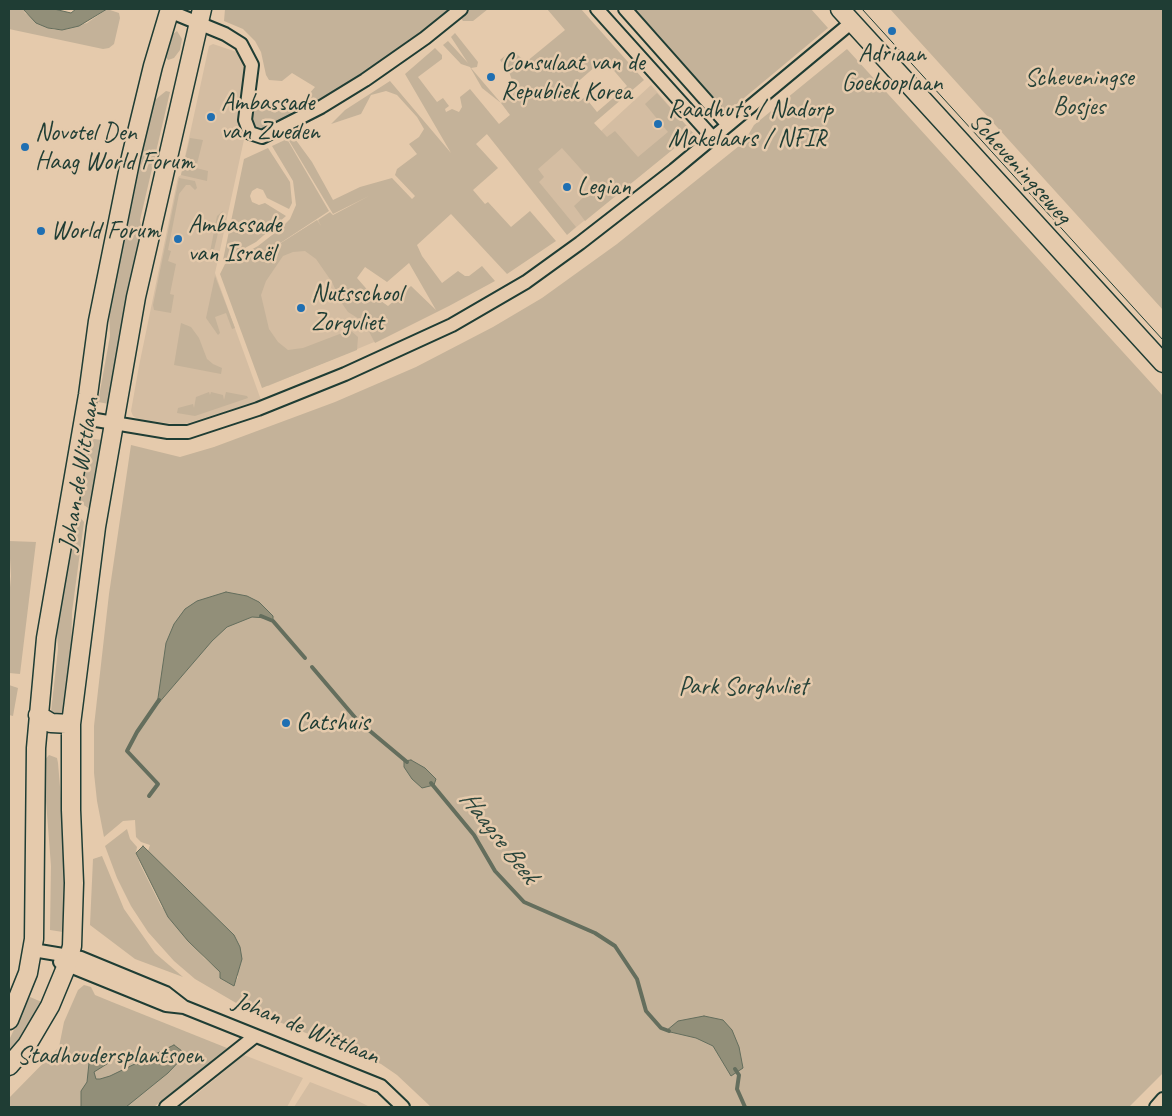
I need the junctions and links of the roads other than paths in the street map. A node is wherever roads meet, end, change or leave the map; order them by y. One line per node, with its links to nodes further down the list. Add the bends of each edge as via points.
1 (461, 9): 6 (street, via 390,64 265,136 250,132 245,120 252,65 248,53 241,44)
2 (597, 9): 9 (street)
3 (625, 9): 8 (street)
4 (840, 9): 7 (main road, Scheveningseweg)
5 (169, 10): 6 (street); 11 (main road, Johan de Wittlaan, via 131,158 98,321)
6 (200, 16): 12 (main road, Johan de Wittlaan, via 139,279)
7 (852, 22): 8 (street); 10 (main road, Scheveningseweg)
8 (728, 126): 9 (street)
9 (713, 138): 12 (street, via 526,282 417,342 266,406 188,432)
10 (1163, 363)
11 (84, 418): 12 (street); 13 (main road, Johan de Wittlaan, via 46,638)
12 (113, 424): 14 (main road, Johan de Wittlaan, via 96,527)
13 (38, 715): 14 (main road, via 51,723); 15 (main road, Johan de Wittlaan)
14 (71, 724): 16 (main road, Johan de Wittlaan, via 70,810 74,883)
15 (33, 950): 16 (street, Johan de Wittlaan); 17 (main road, via 28,973)
16 (68, 960): 18 (street, Johan de Wittlaan, via 166,993 184,1007); 19 (main road, via 40,1024)
17 (9, 1020)
18 (254, 1037): 21 (street); 22 (street, Johan de Wittlaan, via 382,1086)
19 (9, 1066)
20 (1163, 1100): 23 (street)
21 (167, 1107)
22 (403, 1107)
23 (1156, 1107)

